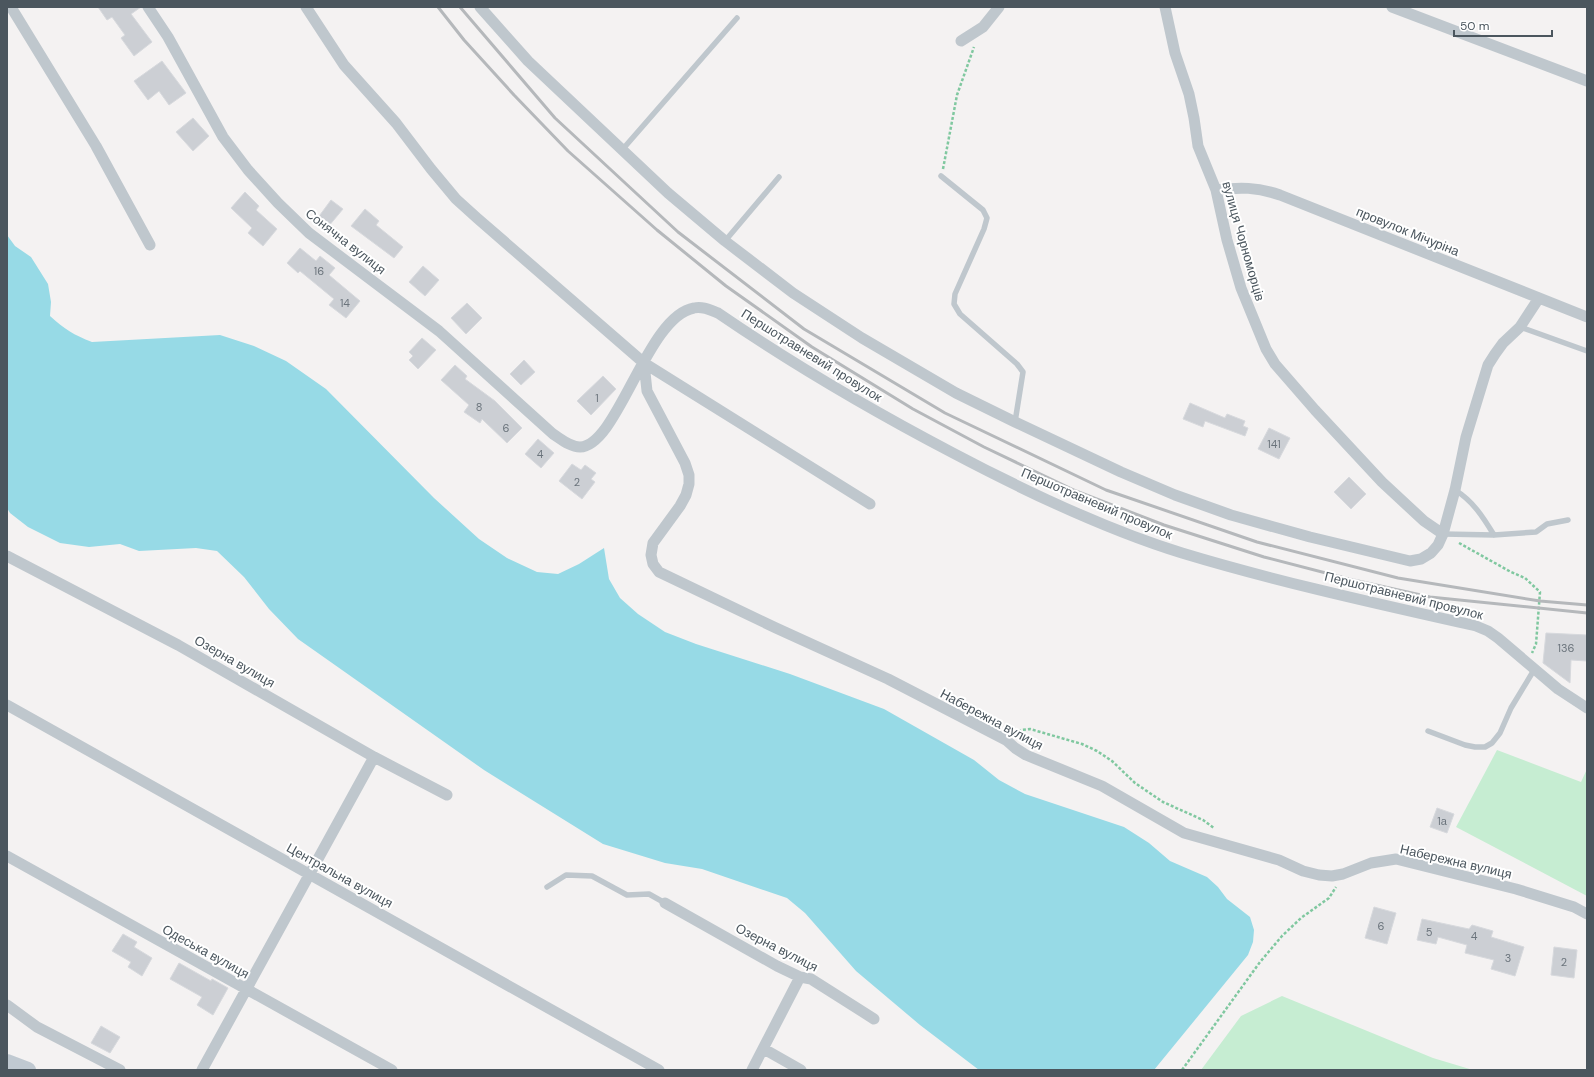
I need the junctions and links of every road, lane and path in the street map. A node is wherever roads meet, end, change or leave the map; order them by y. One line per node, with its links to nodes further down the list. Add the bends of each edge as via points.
1 (11, 7): 17 (street, via 96,146)
2 (148, 7): 22 (street, Сонячна вулиця, via 168,37 223,137 278,203 309,233 439,331 553,434 568,444 580,447 594,442 611,420)
3 (306, 7): 22 (street, via 344,65 396,123 456,199)
4 (480, 7): 12 (street, via 528,61)
5 (999, 7): 9 (street)
6 (1165, 7): 15 (street, вулиця Чорноморців, via 1175,53 1189,94 1198,146)
7 (1392, 7): 11 (street)
8 (736, 18): 12 (lane)
9 (983, 27): 10 (street); 13 (path, via 957,95)
10 (961, 41)
11 (1587, 82)
12 (622, 150): 16 (street)
13 (941, 176): 23 (lane, via 983,210 987,218 955,294 954,304 960,314 1023,372)
14 (779, 177): 16 (lane)
15 (1216, 190): 18 (street, провулок Мічуріна, via 1249,187 1280,195); 27 (street, вулиця Чорноморців, via 1241,288 1266,349 1315,410 1382,482 1424,521)
16 (725, 241): 23 (street, via 793,293 862,338 956,393)
17 (150, 245)
18 (1539, 298): 19 (street, провулок Мічуріна); 20 (street)
19 (1587, 317)
20 (1520, 327): 21 (lane); 24 (street, via 1503,343 1488,366 1466,436)
21 (1587, 351)
22 (644, 363): 25 (street); 30 (street, Першотравневий провулок, via 653,345 673,320 694,308 707,308 887,418 996,476 1122,532 1251,572 1476,626 1498,638); 34 (street, Набережна вулиця, via 647,390 689,475 686,495 653,543 651,555 653,564 659,572 888,679)
23 (1015, 422): 27 (street, via 1175,495 1231,515 1310,537 1410,561 1421,559 1431,553)
24 (1456, 490): 27 (street); 28 (lane, via 1477,508)
25 (870, 504)
26 (1568, 520): 28 (lane, via 1546,524 1536,532)
27 (1443, 534): 28 (lane); 30 (path, via 1525,578 1540,592 1536,644)
28 (1494, 535)
29 (7, 556): 35 (street, Озерна вулиця, via 178,645)
30 (1531, 667): 32 (street); 33 (lane, via 1500,733 1492,743 1485,747 1475,747)
31 (7, 705): 39 (street, Центральна вулиця)
32 (1587, 708)
33 (1428, 731)
34 (1006, 740): 37 (path, via 1021,730 1030,728 1082,744 1112,761 1135,784); 40 (street, Набережна вулиця, via 1026,755 1102,786 1184,833 1279,860 1303,871 1319,875)
35 (374, 756): 36 (street, Озерна вулиця); 39 (street)
36 (448, 795)
37 (1215, 829)
38 (7, 856): 45 (street, Одеська вулиця)
39 (309, 874): 45 (street); 54 (street, Центральна вулиця)
40 (1343, 874): 43 (street, Набережна вулиця, via 1371,863 1396,860 1516,889 1574,907); 57 (path, via 1329,898 1301,918 1260,962)
41 (548, 887): 42 (lane, via 566,875 592,876 627,895 649,894)
42 (665, 903): 44 (street, Озерна вулиця)
43 (1587, 914)
44 (800, 977): 47 (street, Озерна вулиця, via 811,980); 48 (street)
45 (246, 990): 52 (street); 53 (street, Одеська вулиця)
46 (7, 1005): 51 (street, via 37,1027)
47 (874, 1019)
48 (764, 1049): 55 (street); 56 (street)
49 (7, 1062): 50 (main road)
50 (28, 1070)
51 (120, 1070)
52 (202, 1070)
53 (392, 1070)
54 (659, 1070)
55 (752, 1070)
56 (801, 1070)
57 (1182, 1070)

